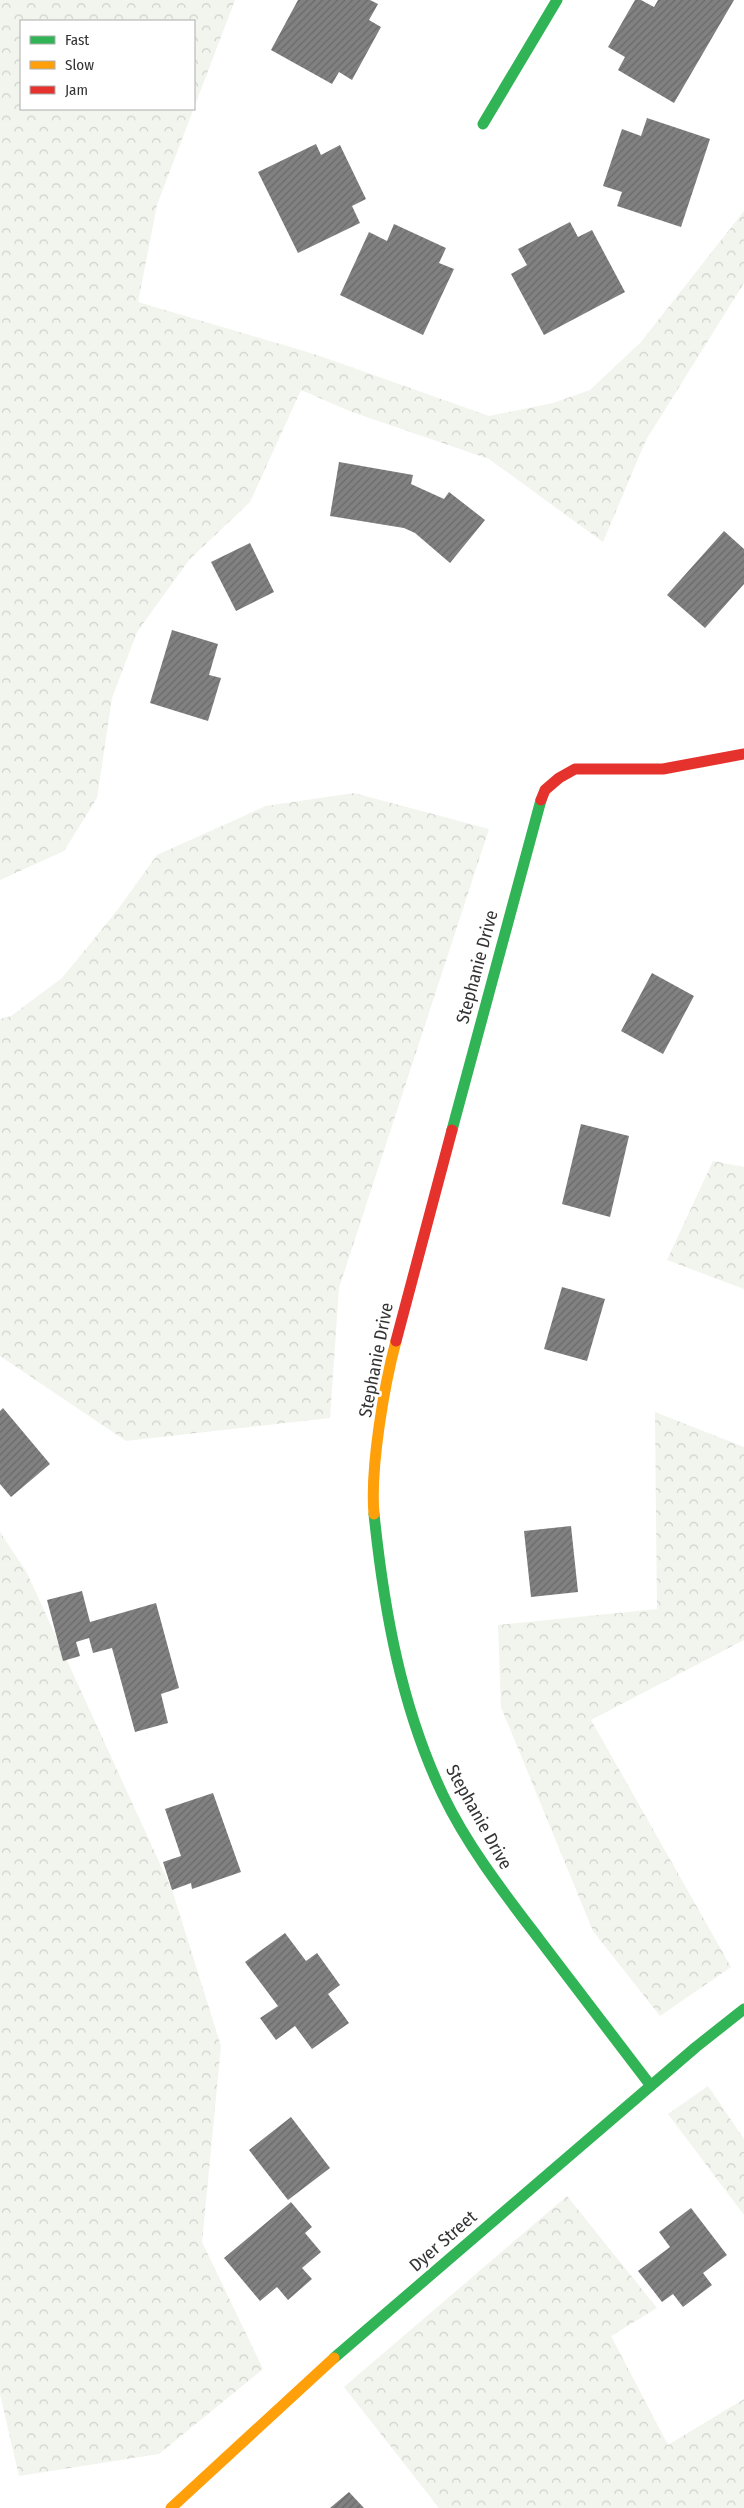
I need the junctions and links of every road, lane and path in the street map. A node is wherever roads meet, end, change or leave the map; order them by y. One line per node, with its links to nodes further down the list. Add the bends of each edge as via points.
1 (557, 0): 2 (street)
2 (483, 124)
3 (744, 754): 5 (street, Stephanie Drive, via 664,769 576,769 545,790 536,813 411,1278 391,1361 373,1500 379,1562 396,1655 413,1722 442,1795 481,1863)
4 (744, 2009): 5 (street, Dyer Street)
5 (651, 2086): 6 (street, Dyer Street, via 335,2357)
6 (171, 2508)

